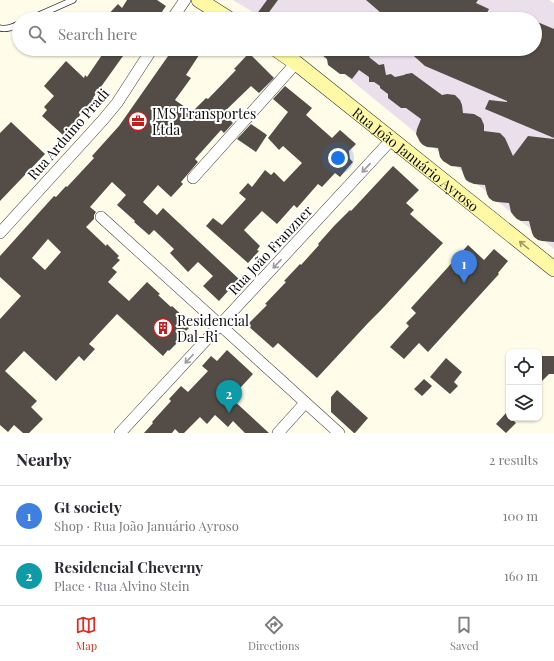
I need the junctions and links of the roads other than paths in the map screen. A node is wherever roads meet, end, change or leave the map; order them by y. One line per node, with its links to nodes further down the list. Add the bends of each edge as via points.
1 (73, 0): 4 (lane)
2 (184, 0): 5 (street)
3 (199, 0): 6 (main road)
4 (46, 12)
5 (176, 12)
6 (219, 12)
7 (12, 27): 8 (lane)
8 (0, 28)
9 (147, 56): 15 (street, Rua Arduino Pradi, via 102,121)
10 (286, 56): 11 (main road, Rua João Januário Ayroso)
11 (296, 63): 12 (main road, Rua João Januário Ayroso); 13 (street)
12 (392, 139): 16 (main road, Rua João Januário Ayroso, one-way to 12); 17 (street, Rua João Franzner, one-way to 17)
13 (193, 178)
14 (101, 217): 17 (street)
15 (0, 233)
16 (554, 269)
17 (220, 326): 18 (street); 19 (street, Rua João Franzner, one-way to 19)
18 (305, 403): 20 (street); 21 (street)
19 (120, 433)
20 (278, 433)
21 (339, 433)

